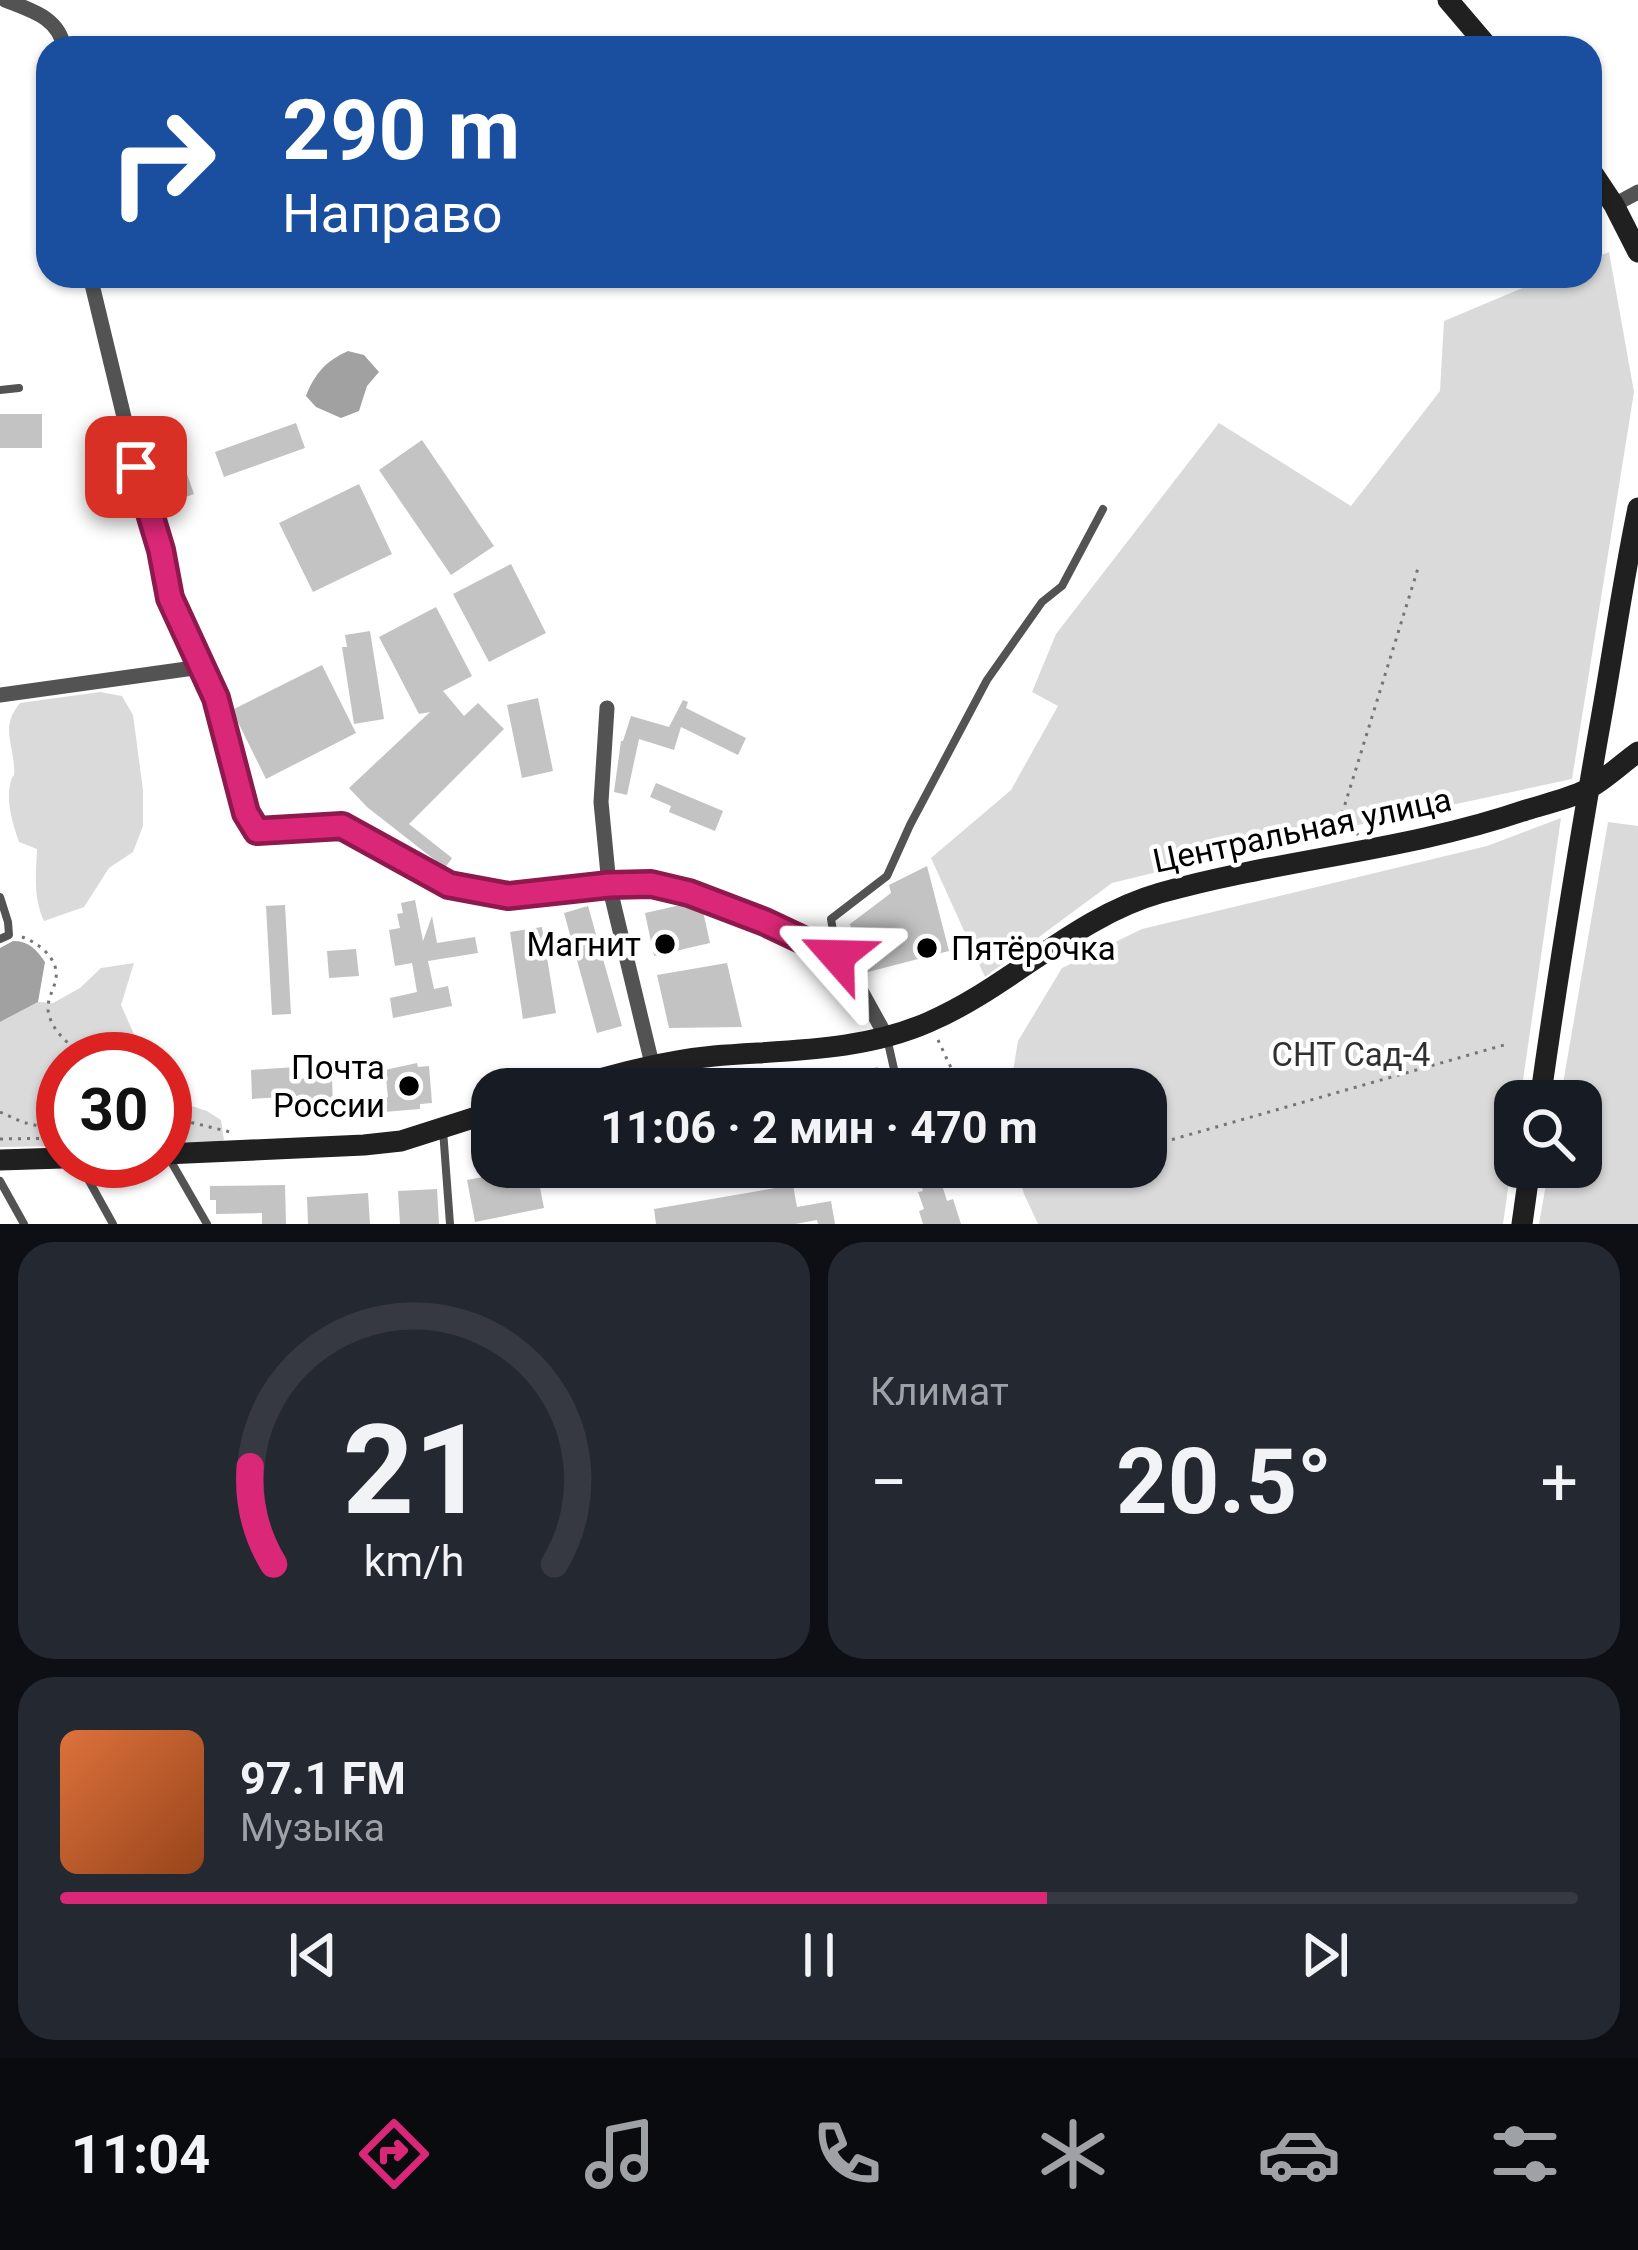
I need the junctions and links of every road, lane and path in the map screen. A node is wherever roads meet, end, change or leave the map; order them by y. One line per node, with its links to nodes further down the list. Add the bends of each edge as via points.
1 (4, 0): 4 (street)
2 (59, 0): 4 (street)
3 (1448, 0): 6 (street)
4 (44, 15): 5 (street)
5 (60, 36)
6 (1480, 36)
7 (1602, 186): 9 (street)
8 (1638, 192): 9 (street)
9 (1615, 205): 10 (street)
10 (1638, 252)
11 (93, 288): 17 (street, via 170,598)
12 (19, 388): 13 (lane)
13 (0, 390)
14 (1638, 508): 21 (street)
15 (1103, 509): 26 (lane, via 1062,586 987,680 887,876 831,919)
16 (1419, 565): 22 (path, via 1342,814)
17 (201, 667): 18 (street); 23 (street, via 257,831 342,826 449,885 508,896)
18 (0, 694)
19 (607, 707): 23 (street, via 602,802)
20 (1638, 752): 21 (street, Центральная улица)
21 (1587, 789): 22 (street, Центральная улица); 35 (street)
22 (1370, 850): 27 (street, Центральная улица, via 1153,895)
23 (609, 883): 26 (street, via 689,893); 31 (street)
24 (0, 897): 25 (lane)
25 (4, 937): 28 (path, via 36,942 56,968 47,1007)
26 (837, 956): 29 (street)
27 (930, 1022): 29 (street, Центральная улица); 34 (path)
28 (58, 1032)
29 (886, 1036): 31 (street, Центральная улица); 33 (lane)
30 (1504, 1045): 44 (path)
31 (652, 1064): 32 (street, Центральная улица)
32 (638, 1068)
33 (894, 1068)
34 (951, 1068)
35 (1543, 1080)
36 (0, 1112): 39 (path)
37 (471, 1119): 40 (street)
38 (192, 1123): 41 (path)
39 (36, 1126)
40 (442, 1128): 45 (street, via 364,1145); 55 (lane)
41 (230, 1132)
42 (36, 1137): 43 (path)
43 (0, 1139)
44 (1167, 1141)
45 (192, 1153)
46 (36, 1158): 47 (street)
47 (0, 1160)
48 (0, 1181): 52 (lane)
49 (93, 1188): 53 (lane)
50 (186, 1188): 54 (lane)
51 (1527, 1188): 56 (street)
52 (24, 1224)
53 (113, 1224)
54 (207, 1224)
55 (450, 1224)
56 (1522, 1224)

